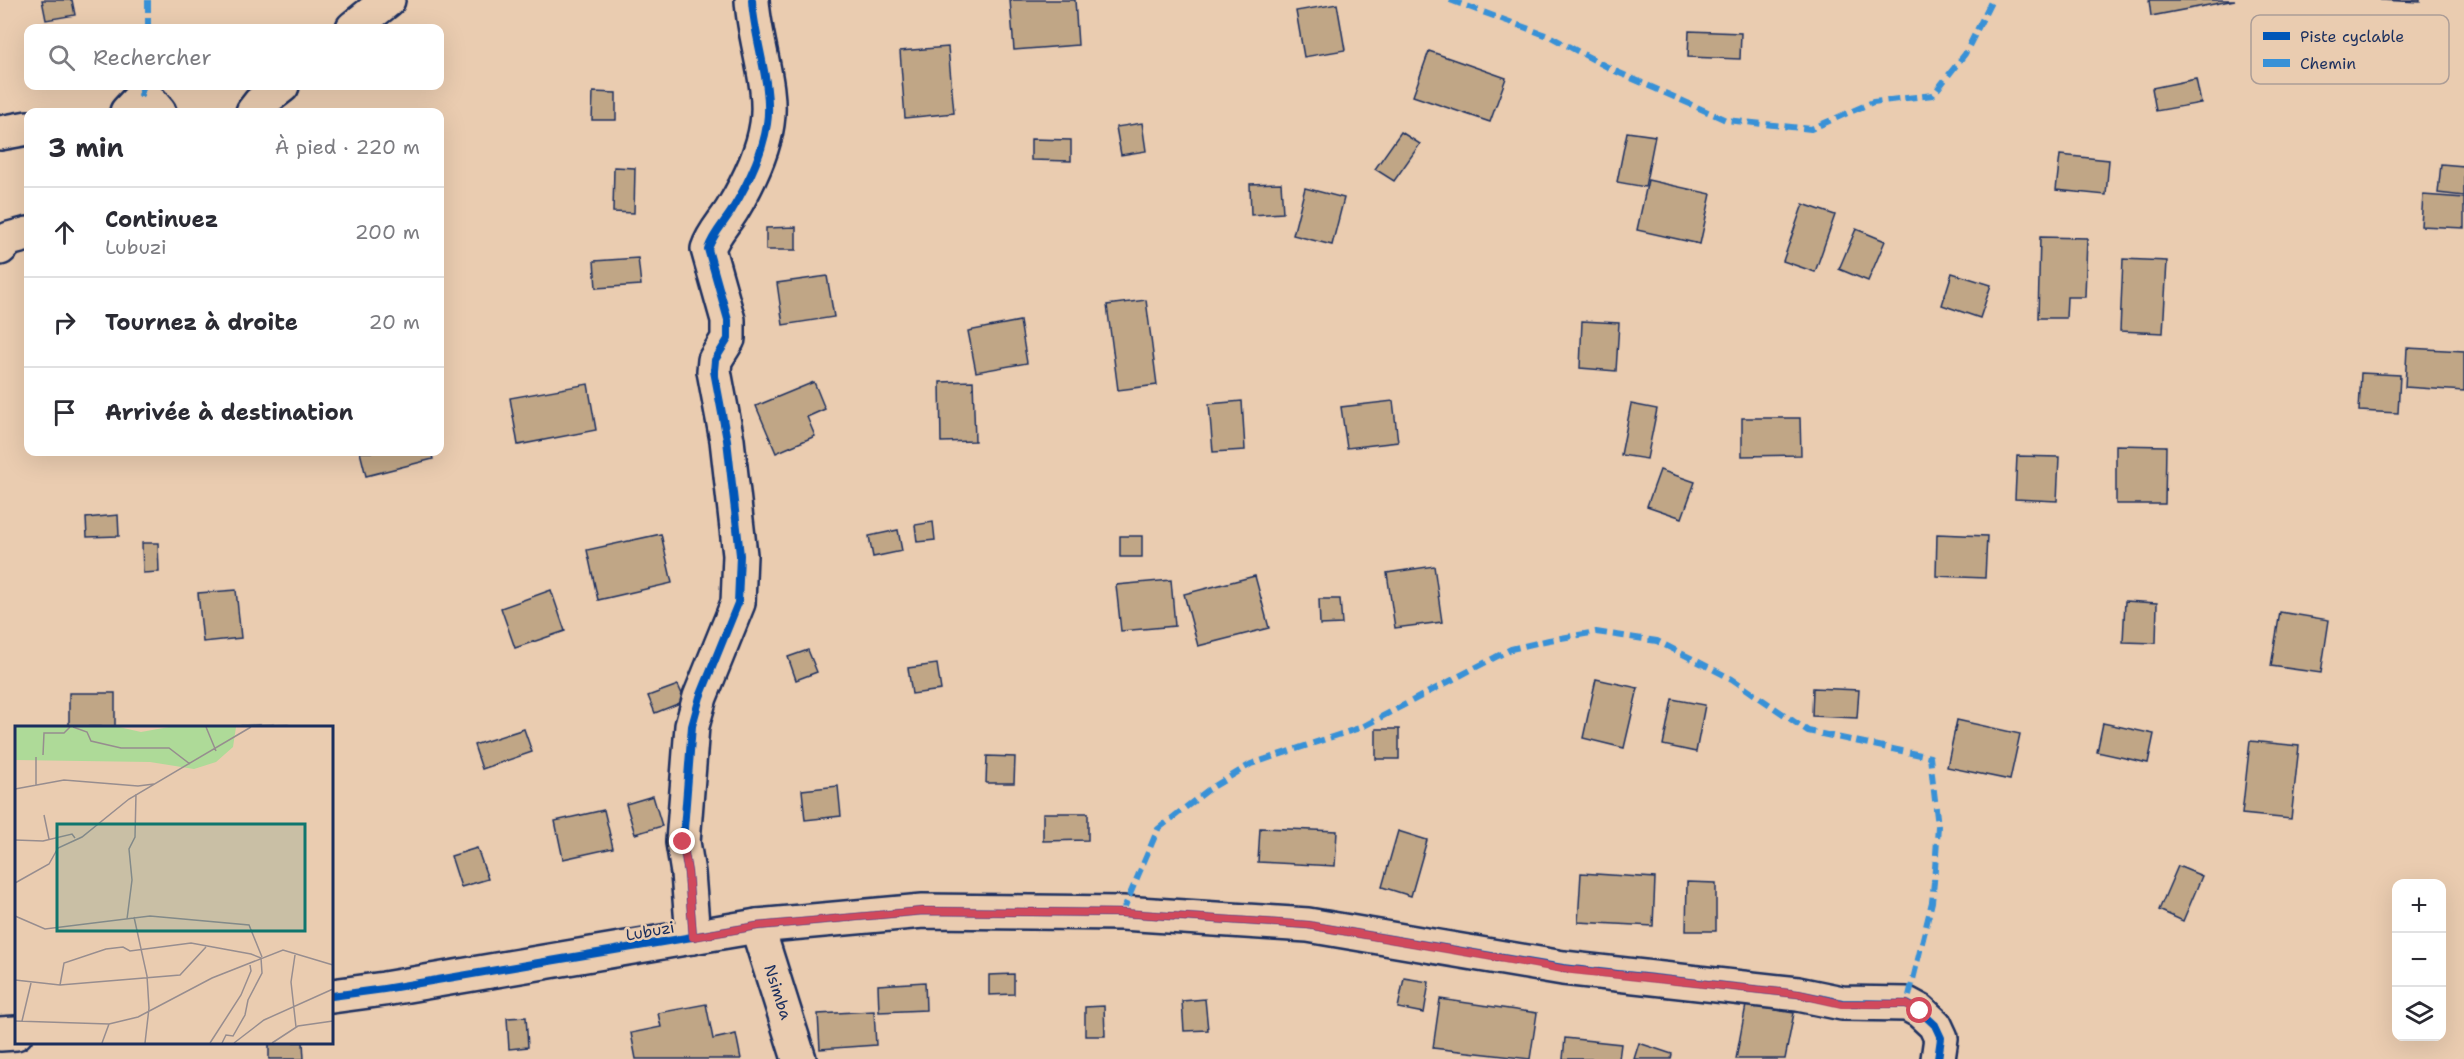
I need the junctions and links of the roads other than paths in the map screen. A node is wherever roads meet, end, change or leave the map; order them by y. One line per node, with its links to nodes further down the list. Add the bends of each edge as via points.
1 (388, 0): 3 (street)
2 (752, 0): 13 (street, via 768,102 767,125 760,150 732,209 708,249 728,320 728,339 715,360 714,371 737,520 739,586 738,603 692,726 683,842)
3 (358, 24)
4 (277, 90): 7 (street)
5 (131, 108): 6 (street, via 141,97)
6 (156, 108)
7 (256, 108)
8 (24, 129): 9 (street)
9 (0, 133)
10 (24, 235): 11 (street, via 9,239)
11 (0, 248)
12 (757, 926): 13 (street, Lubuzi); 17 (street, Nsimba); 18 (street, Lubuzi, via 923,911 1122,913 1308,925 1563,969 1798,994 1842,1004 1906,1004 1935,1025 1941,1038)
13 (693, 937): 14 (street, Lubuzi)
14 (333, 996)
15 (15, 1033): 16 (street)
16 (0, 1034)
17 (799, 1059)
18 (1938, 1059)

